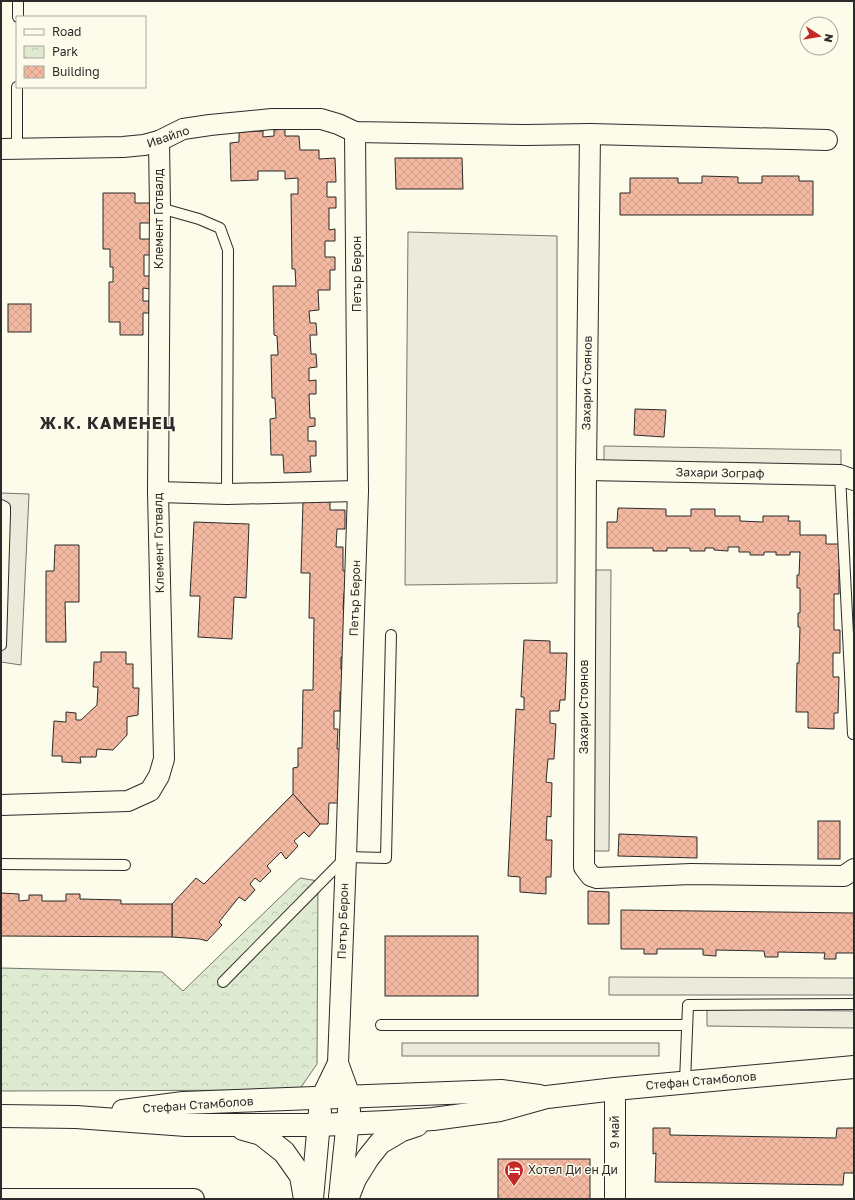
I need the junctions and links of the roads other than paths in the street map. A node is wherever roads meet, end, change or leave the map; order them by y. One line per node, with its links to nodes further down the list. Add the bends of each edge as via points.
1 (18, 1): 2 (lane)
2 (18, 16)
3 (17, 88): 8 (lane)
4 (355, 132): 5 (street); 6 (street, Ивайло, via 321,120 272,119 183,129); 12 (street, Петър Берон)
5 (590, 134): 7 (street); 10 (street, Захари Стоянов)
6 (159, 140): 8 (street, Ивайло, via 144,145 123,147); 9 (street, Клемент Готвалд)
7 (827, 140)
8 (9, 149)
9 (160, 208): 13 (street, Клемент Готвалд); 14 (lane, via 220,228 228,250)
10 (586, 470): 11 (street, Захари Зограф); 24 (street, Захари Стоянов, via 584,867 591,876 597,878 691,874 844,876)
11 (847, 477): 19 (lane)
12 (358, 491): 14 (street); 21 (street, Петър Берон)
13 (158, 492): 14 (street); 20 (street, Клемент Готвалд, via 164,759 159,776 150,791 128,801)
14 (227, 494)
15 (1, 505): 16 (lane, via 5,508 5,514)
16 (1, 632): 18 (lane)
17 (391, 635): 21 (lane, via 386,858)
18 (1, 645)
19 (853, 734)
20 (1, 805)
21 (346, 857): 25 (lane); 29 (street, Петър Берон)
22 (1, 864): 23 (lane)
23 (125, 865)
24 (854, 869)
25 (223, 982)
26 (854, 1004): 28 (lane, via 688,1005)
27 (381, 1025): 28 (lane)
28 (687, 1025): 31 (lane)
29 (338, 1063): 33 (street, Петър Берон); 35 (street, Петър Берон)
30 (854, 1067): 31 (street, Стефан Стамболов)
31 (685, 1082): 32 (street, Стефан Стамболов)
32 (615, 1089): 34 (street, Стефан Стамболов); 48 (street, 9 май)
33 (350, 1096): 34 (street, Стефан Стамболов, via 501,1090); 35 (street, Стефан Стамболов); 39 (street)
34 (547, 1097): 38 (street, Стефан Стамболов, via 500,1110)
35 (321, 1098): 37 (street, Стефан Стамболов, via 183,1103); 41 (street)
36 (1, 1116): 37 (street, Стефан Стамболов)
37 (76, 1117): 40 (street, Стефан Стамболов, via 186,1125)
38 (433, 1119): 39 (street, Стефан Стамболов); 47 (street, via 402,1130 380,1143 355,1178)
39 (348, 1124): 41 (street, Стефан Стамболов); 46 (street)
40 (228, 1125): 41 (street, Стефан Стамболов); 44 (street, via 260,1134 284,1152 301,1176)
41 (318, 1125): 45 (street)
42 (194, 1198): 43 (street)
43 (1, 1199)
44 (305, 1199)
45 (312, 1199)
46 (340, 1199)
47 (347, 1199)
48 (616, 1199)

